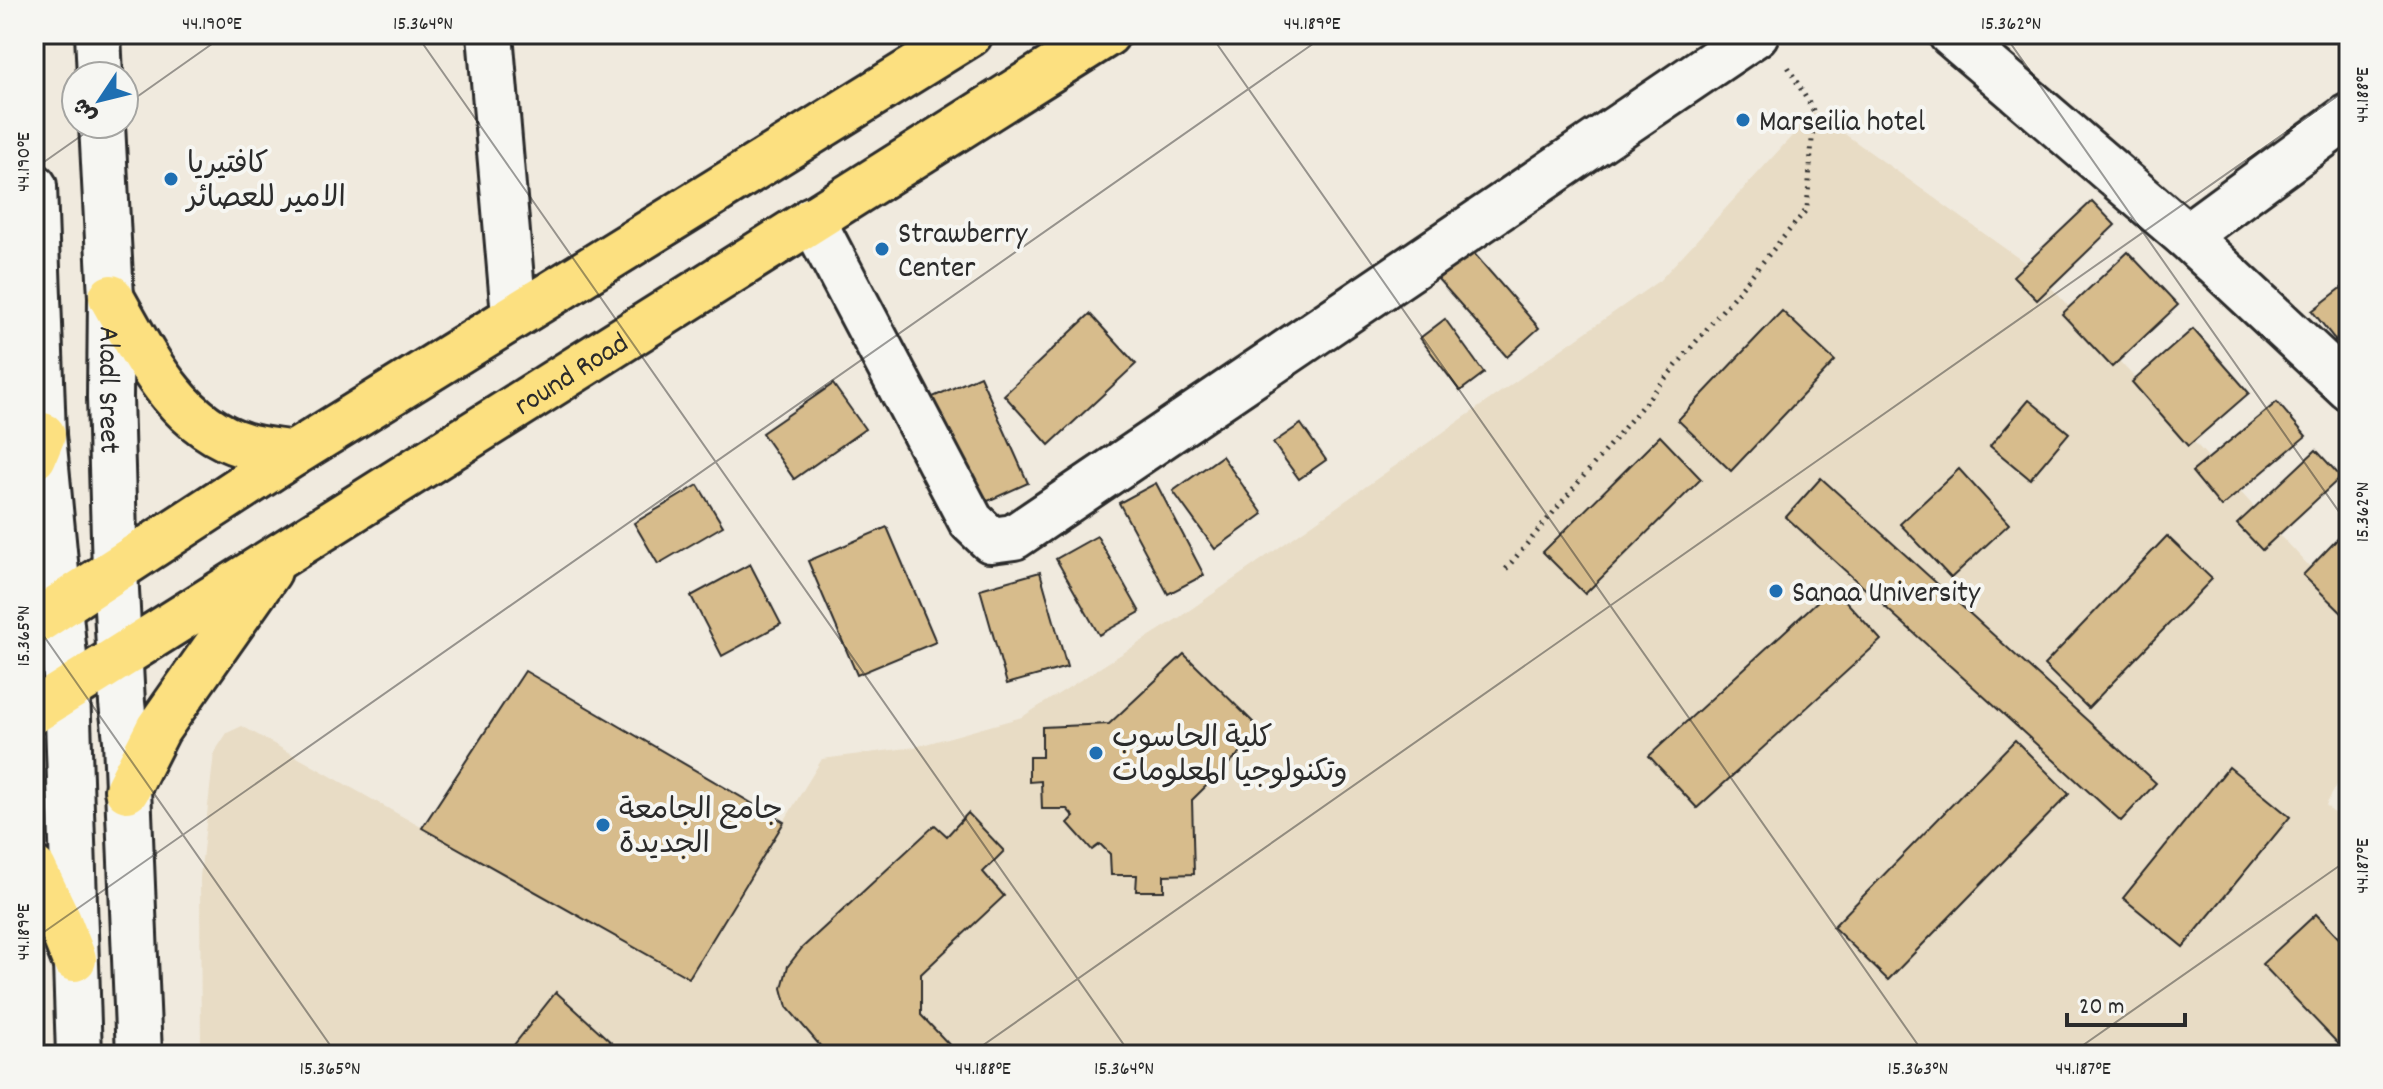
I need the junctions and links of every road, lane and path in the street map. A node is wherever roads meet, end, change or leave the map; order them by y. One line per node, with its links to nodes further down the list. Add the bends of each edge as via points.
1 (98, 34): 7 (street)
2 (490, 34): 14 (street)
3 (970, 34): 14 (main road)
4 (1107, 34): 11 (main road, round Road)
5 (1951, 34): 12 (street)
6 (1770, 47): 11 (street, via 1014,537 991,540 971,521); 19 (path, via 1814,112 1807,209)
7 (99, 60)
8 (2349, 116): 12 (street)
9 (103, 140): 13 (street, Aladl Sreet)
10 (34, 186): 16 (street)
11 (812, 219): 18 (main road, round Road)
12 (2186, 236): 15 (street)
13 (111, 297): 17 (main road, via 157,378 199,423 242,445); 20 (street, Aladl Sreet)
14 (514, 315): 17 (main road)
15 (2349, 388)
16 (38, 446): 21 (street)
17 (293, 454): 20 (main road)
18 (281, 555): 22 (main road, round Road); 24 (main road, via 158,729)
19 (1506, 569)
20 (115, 571): 21 (main road); 22 (street, Aladl Sreet)
21 (47, 614): 23 (street)
22 (120, 656): 23 (main road, round Road); 24 (street, Aladl Sreet)
23 (51, 700): 26 (street)
24 (127, 790): 28 (street, Aladl Sreet)
25 (34, 869): 26 (main road)
26 (74, 959): 27 (street)
27 (79, 1055)
28 (139, 1055)

